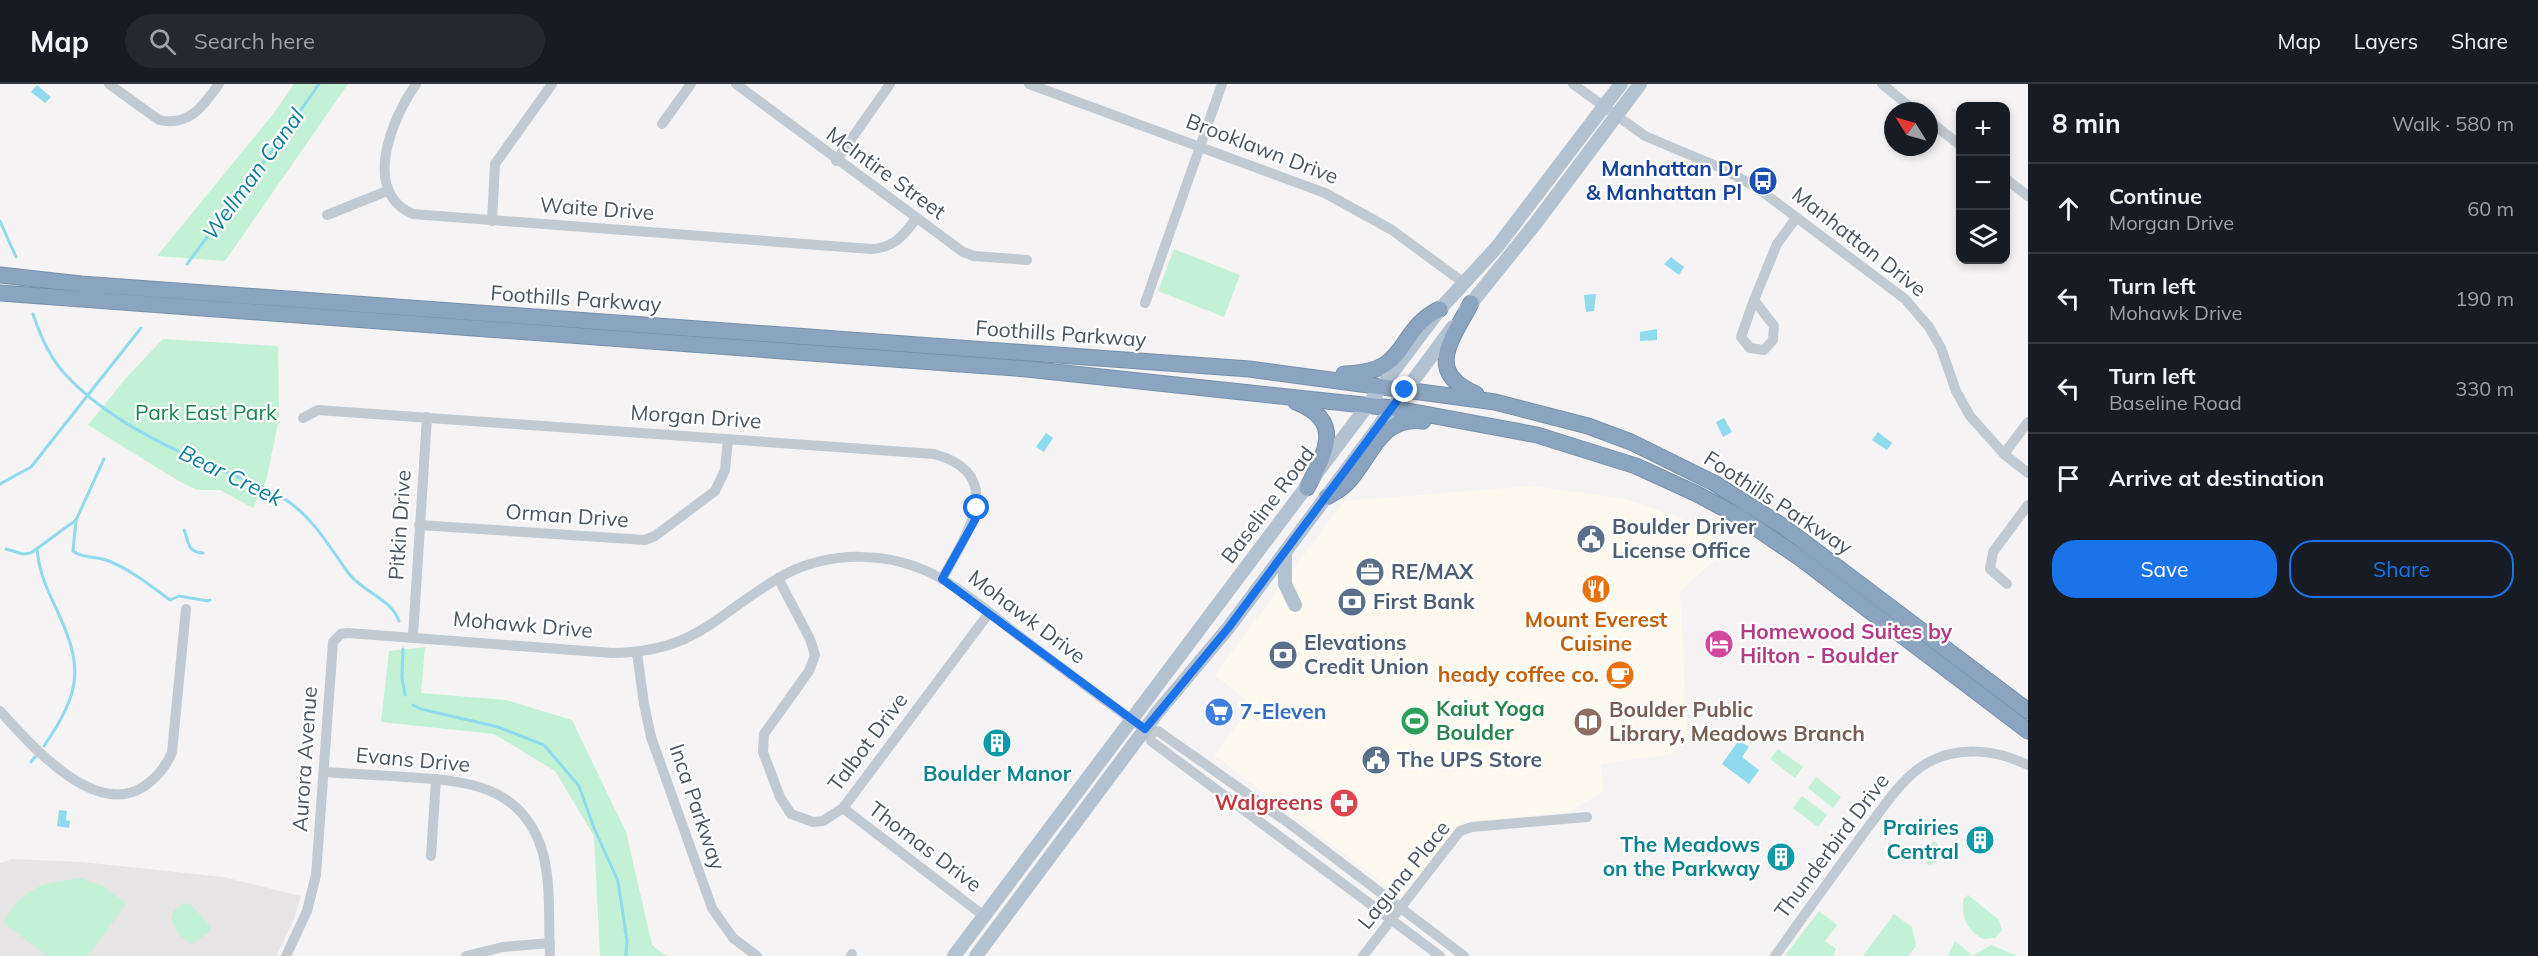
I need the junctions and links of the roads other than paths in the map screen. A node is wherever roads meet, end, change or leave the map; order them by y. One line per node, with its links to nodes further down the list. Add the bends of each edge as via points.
1 (109, 84): 2 (street, via 159,120 168,122 190,117)
2 (219, 84)
3 (416, 84): 23 (street, via 390,137 385,170)
4 (552, 84): 28 (street, via 495,164)
5 (692, 84): 17 (street)
6 (736, 84): 21 (street, McIntire Street)
7 (890, 84): 21 (street)
8 (1029, 84): 20 (street, Brooklawn Drive)
9 (1222, 84): 20 (street)
10 (1573, 84): 15 (street, Manhattan Drive)
11 (1621, 84): 15 (main road, Baseline Road)
12 (1640, 84): 16 (main road, Baseline Road)
13 (1882, 84): 14 (street)
14 (1904, 102)
15 (1604, 107): 16 (street, Manhattan Drive); 31 (main road, Baseline Road, via 1497,247)
16 (1616, 116): 26 (street, Manhattan Drive, via 1657,142 1735,175); 37 (main road, Baseline Road)
17 (662, 124)
18 (1938, 129): 19 (street)
19 (1956, 142)
20 (1199, 146): 31 (street, Brooklawn Drive, via 1325,193 1392,230); 36 (street)
21 (836, 160): 27 (street, McIntire Street)
22 (2010, 182): 24 (street)
23 (387, 191): 25 (street); 28 (street, Waite Drive, via 395,203 413,214)
24 (2028, 196)
25 (327, 215)
26 (1796, 218): 34 (street, via 1776,244); 51 (street, Manhattan Drive, via 1914,308 1941,348 1956,391 1970,416)
27 (916, 219): 28 (street, Waite Drive, via 892,245 871,249); 29 (street, McIntire Street, via 963,252)
28 (492, 221)
29 (1027, 260)
30 (0, 275): 39 (highway, Foothills Parkway, via 92,285)
31 (1464, 283): 38 (main road, Baseline Road)
32 (0, 292): 33 (highway, Foothills Parkway)
33 (56, 298): 35 (highway); 42 (highway, Foothills Parkway, via 1027,369)
34 (1754, 300)
35 (0, 301)
36 (1145, 303)
37 (1471, 303): 41 (main road, Baseline Road); 43 (highway, via 1447,347 1445,365 1460,386)
38 (1440, 309): 39 (highway, via 1427,316 1391,362 1371,372 1341,374 1263,366); 40 (main road, Baseline Road)
39 (1249, 369): 40 (highway, Foothills Parkway)
40 (1384, 387): 41 (highway, Foothills Parkway); 44 (main road, Baseline Road)
41 (1405, 390): 43 (highway, Foothills Parkway); 45 (main road, Baseline Road)
42 (1266, 395): 44 (highway, Foothills Parkway); 53 (highway, via 1309,408 1324,422 1324,450)
43 (1495, 402): 67 (highway, Foothills Parkway, via 1619,437 1714,483 1803,540)
44 (1370, 406): 45 (highway, Foothills Parkway); 53 (main road, Baseline Road)
45 (1392, 408): 49 (highway, Foothills Parkway); 54 (main road, Baseline Road)
46 (427, 417): 47 (street, Morgan Drive, via 318,410); 50 (street, Morgan Drive); 56 (street, Pitkin Drive)
47 (303, 418)
48 (2028, 422): 51 (street)
49 (1507, 429): 54 (highway, via 1479,430 1401,421 1386,432 1346,484); 70 (highway, Foothills Parkway, via 1598,452 1720,506 1800,558)
50 (728, 439): 56 (street, Orman Drive, via 725,470 715,491 645,540); 59 (street, Morgan Drive, via 934,454 956,463 972,481 977,508 975,520)
51 (2004, 454): 52 (street, Manhattan Drive)
52 (2028, 473)
53 (1307, 488): 68 (main road, Baseline Road)
54 (1327, 497): 57 (main road, Baseline Road)
55 (2028, 505): 60 (street, via 1990,558 1990,569)
56 (419, 525): 64 (street, Pitkin Drive)
57 (1285, 550): 61 (main road, via 1285,584); 69 (main road, Baseline Road)
58 (778, 578): 59 (street, Mohawk Drive, via 808,565 859,556 902,562); 65 (street, Mohawk Drive, via 699,633 681,642); 74 (street, Talbot Drive, via 819,655 764,734 763,752 780,797 791,814 823,821)
59 (942, 579): 63 (street, Mohawk Drive)
60 (2007, 584)
61 (1295, 604)
62 (186, 609): 66 (street, via 172,752 162,769 137,791 116,794 90,789 46,758)
63 (989, 613): 68 (street, Mohawk Drive); 74 (street, Talbot Drive)
64 (413, 636): 65 (street, Mohawk Drive); 72 (street, Aurora Avenue, via 348,633 333,642)
65 (637, 652): 85 (street, Inca Parkway, via 651,737 712,908 733,938)
66 (0, 711)
67 (2028, 711)
68 (1132, 719): 69 (street, Mohawk Drive); 78 (main road, Baseline Road)
69 (1147, 731): 77 (street, via 1161,734); 79 (street, via 1151,741); 81 (main road, Baseline Road)
70 (2028, 731)
71 (2028, 765): 90 (street, Thunderbird Drive, via 2003,754 1973,751 1940,757 1918,770 1887,803)
72 (324, 772): 73 (street, Evans Drive); 82 (street, Aurora Avenue, via 316,874 307,911)
73 (436, 779): 76 (street); 80 (street, Evans Drive, via 485,787 507,800 525,818 545,864)
74 (843, 808): 78 (street, Thomas Drive)
75 (1587, 817): 77 (street, Laguna Place, via 1460,831)
76 (431, 856)
77 (1401, 906): 79 (street, Laguna Place); 89 (street)
78 (984, 916): 86 (main road, Baseline Road)
79 (1391, 919): 87 (street, Laguna Place); 88 (street)
80 (550, 943): 83 (street, via 503,947); 84 (street, Evans Drive)
81 (979, 955)
82 (286, 956)
83 (466, 956)
84 (550, 956)
85 (757, 956)
86 (954, 956)
87 (1363, 956)
88 (1440, 956)
89 (1464, 956)
90 (1775, 956)

